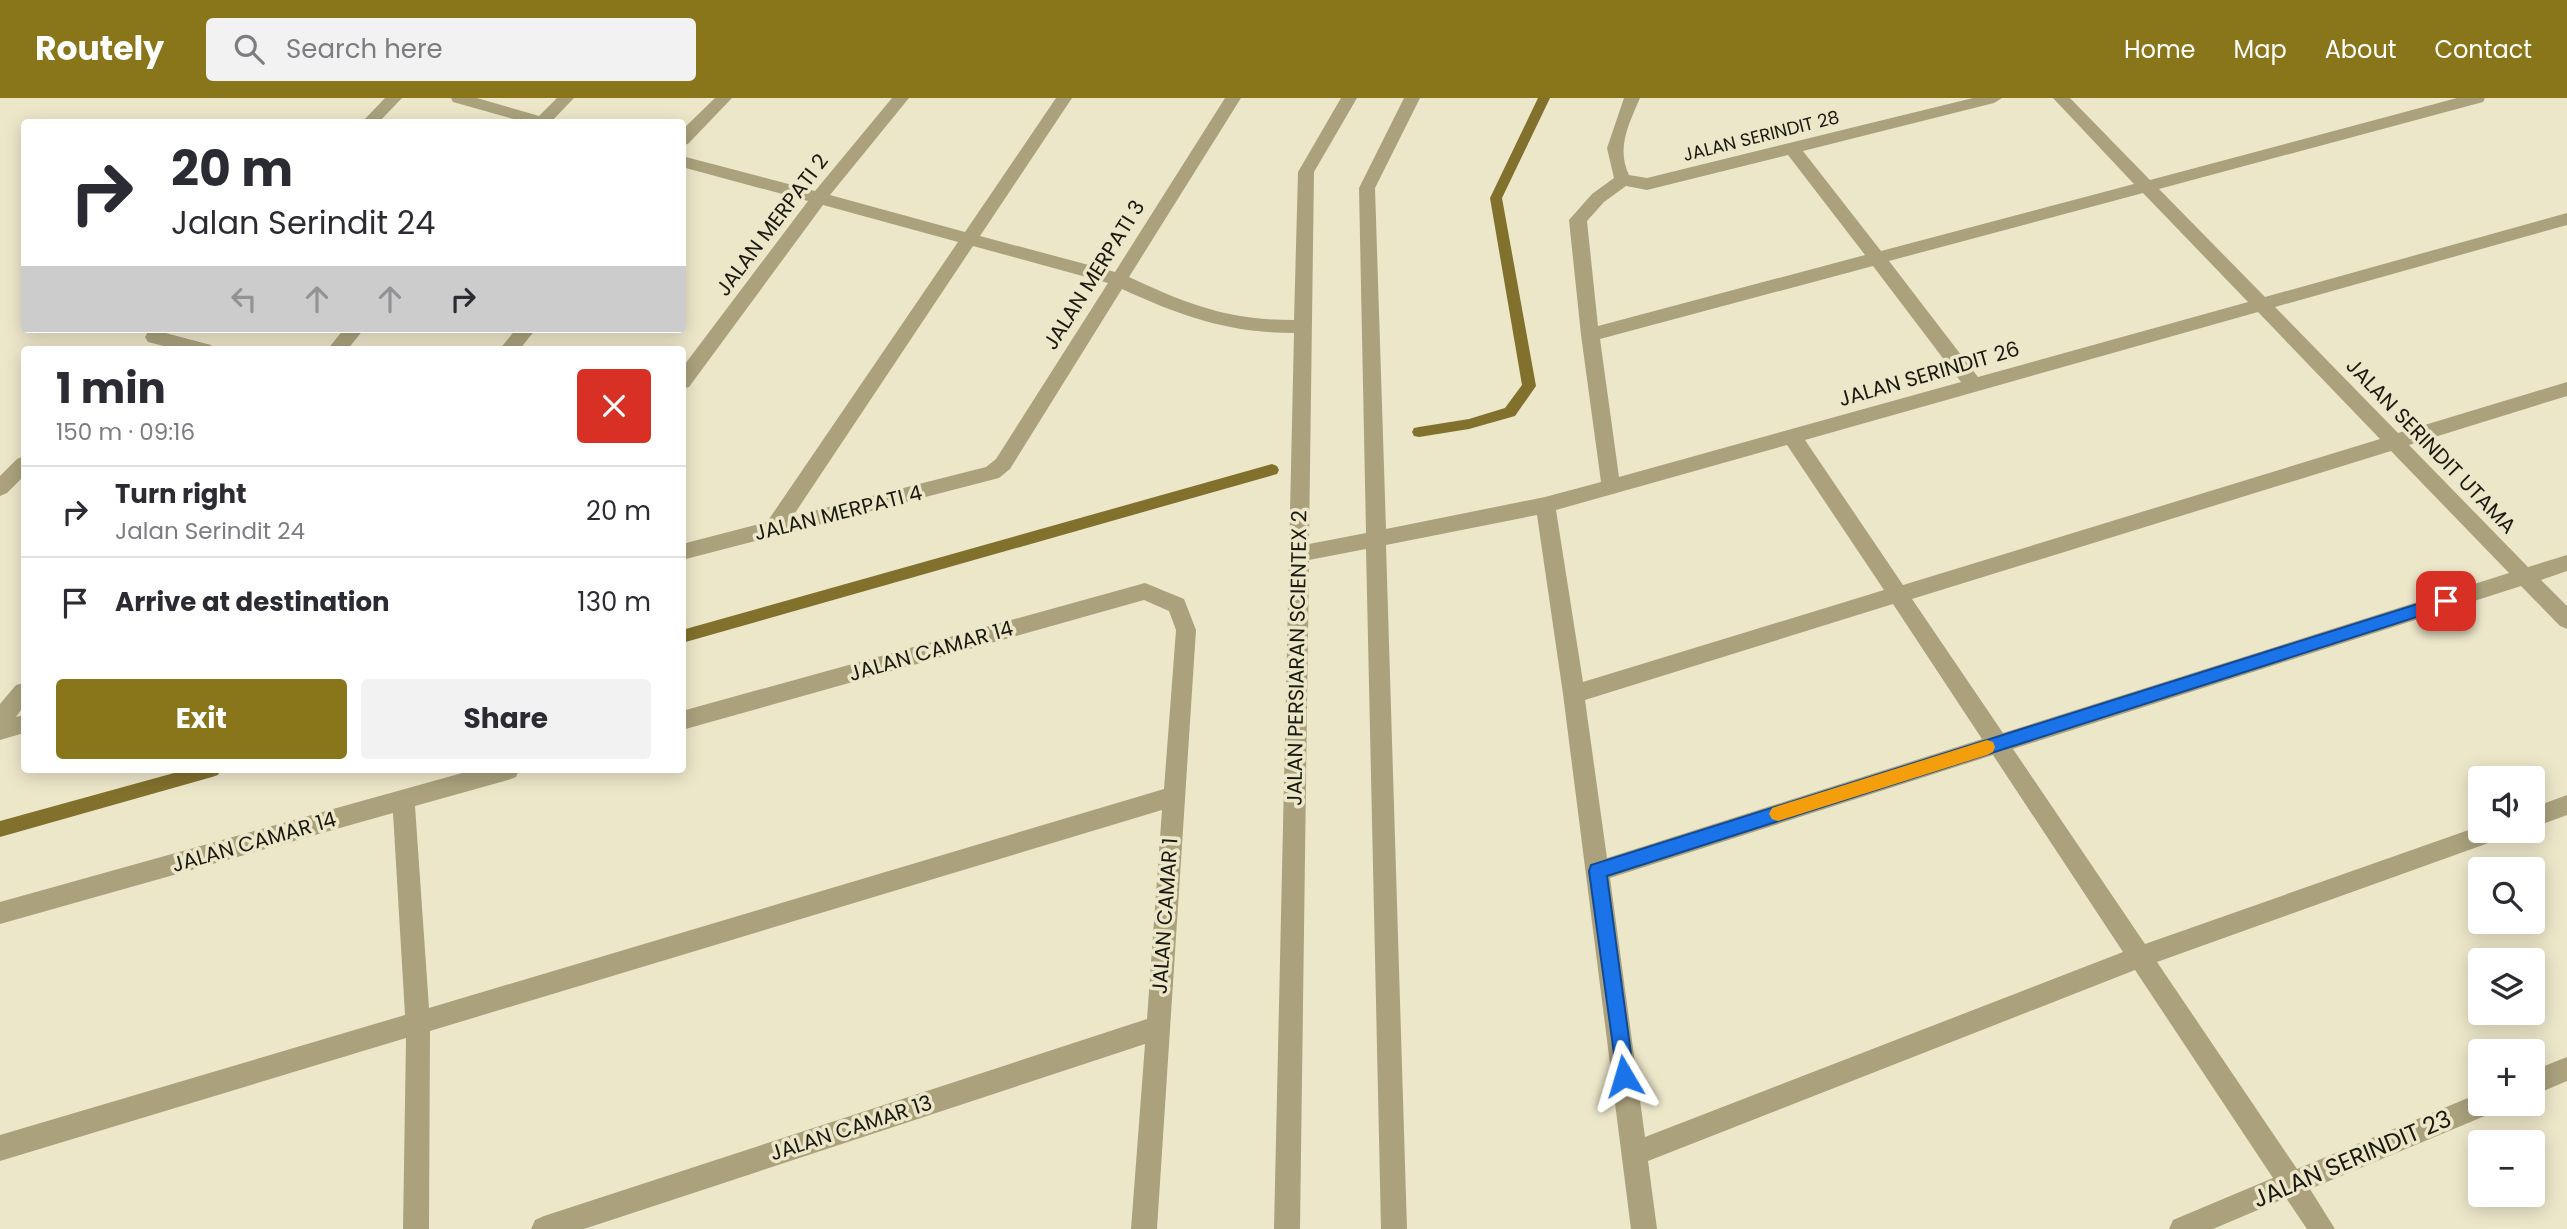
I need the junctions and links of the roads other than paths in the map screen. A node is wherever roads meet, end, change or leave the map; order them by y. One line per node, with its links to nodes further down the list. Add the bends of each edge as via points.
1 (394, 98): 14 (street)
2 (459, 98): 15 (street)
3 (566, 98): 16 (street)
4 (724, 98): 17 (street)
5 (901, 98): 22 (street, JALAN MERPATI 2)
6 (1064, 98): 24 (street)
7 (1233, 98): 26 (street, JALAN MERPATI 3)
8 (1349, 98): 28 (street, JALAN PERSIARAN SCIENTEX 2, via 1306,172)
9 (1412, 98): 47 (street, via 1367,188)
10 (1632, 98): 20 (street, via 1614,149 1614,165)
11 (1994, 98): 18 (street, JALAN SERINDIT 28)
12 (2060, 98): 21 (street, JALAN SERINDIT UTAMA)
13 (2477, 98): 21 (street)
14 (373, 119)
15 (532, 119)
16 (545, 119)
17 (686, 136)
18 (1791, 148): 20 (street, JALAN SERINDIT 28, via 1647,184); 25 (street)
19 (686, 162): 22 (street)
20 (1623, 180): 31 (street, via 1578,220)
21 (2147, 185): 25 (street); 27 (street, JALAN SERINDIT UTAMA)
22 (818, 198): 24 (street); 36 (street, JALAN MERPATI 2)
23 (2567, 219): 27 (street, JALAN SERINDIT 26)
24 (967, 238): 26 (street); 46 (street)
25 (1877, 257): 31 (street); 37 (street)
26 (1117, 279): 28 (street, via 1213,318 1241,325); 42 (street, JALAN MERPATI 3, via 1003,464)
27 (2262, 304): 37 (street, JALAN SERINDIT 26); 40 (street, JALAN SERINDIT UTAMA)
28 (1304, 327): 49 (street, JALAN PERSIARAN SCIENTEX 2)
29 (351, 333): 34 (street)
30 (523, 333): 35 (street)
31 (1590, 335): 43 (street)
32 (152, 339): 33 (street)
33 (186, 346)
34 (340, 346)
35 (512, 346)
36 (686, 377)
37 (1974, 385): 39 (street, JALAN SERINDIT 26)
38 (2567, 389): 40 (street)
39 (1792, 436): 43 (street, JALAN SERINDIT 26); 52 (street)
40 (2395, 442): 51 (street, JALAN SERINDIT UTAMA); 52 (street)
41 (21, 467): 44 (street)
42 (992, 473): 46 (street, JALAN MERPATI 4)
43 (1611, 486): 45 (street, JALAN SERINDIT 26)
44 (0, 488)
45 (1545, 506): 47 (street, JALAN SERINDIT 26); 55 (street)
46 (773, 529): 48 (street, JALAN MERPATI 4)
47 (1377, 539): 49 (street, JALAN SERINDIT 26); 83 (street)
48 (686, 551)
49 (1299, 554): 82 (street, JALAN PERSIARAN SCIENTEX 2)
50 (2567, 563): 51 (street)
51 (2525, 576): 54 (street, JALAN SERINDIT UTAMA); 61 (street)
52 (1898, 594): 55 (street); 61 (street)
53 (1177, 605): 58 (street, JALAN CAMAR 14, via 1145,591); 63 (street, JALAN CAMAR 1, via 1186,630)
54 (2567, 620)
55 (1574, 694): 68 (street)
56 (21, 695): 57 (street)
57 (0, 719)
58 (686, 720)
59 (21, 725): 60 (street)
60 (0, 730)
61 (1997, 744): 68 (street); 70 (street)
62 (498, 773): 64 (street, JALAN CAMAR 14)
63 (1174, 796): 71 (street); 72 (street, JALAN CAMAR 1)
64 (403, 800): 69 (street, JALAN CAMAR 14); 71 (street)
65 (2567, 805): 66 (street)
66 (2545, 813)
67 (2468, 840): 70 (street)
68 (1598, 871): 77 (street)
69 (0, 913)
70 (2140, 957): 77 (street); 78 (street)
71 (418, 1024): 76 (street); 79 (street)
72 (1157, 1028): 80 (street, JALAN CAMAR 13); 81 (street, JALAN CAMAR 1)
73 (2567, 1069): 74 (street)
74 (2545, 1078)
75 (2468, 1110): 78 (street, JALAN SERINDIT 23)
76 (0, 1148)
77 (1634, 1154): 84 (street)
78 (2292, 1185): 85 (street, JALAN SERINDIT 23); 86 (street)
79 (416, 1229)
80 (544, 1229)
81 (1144, 1229)
82 (1287, 1229)
83 (1394, 1229)
84 (1644, 1229)
85 (2182, 1229)
86 (2322, 1229)

